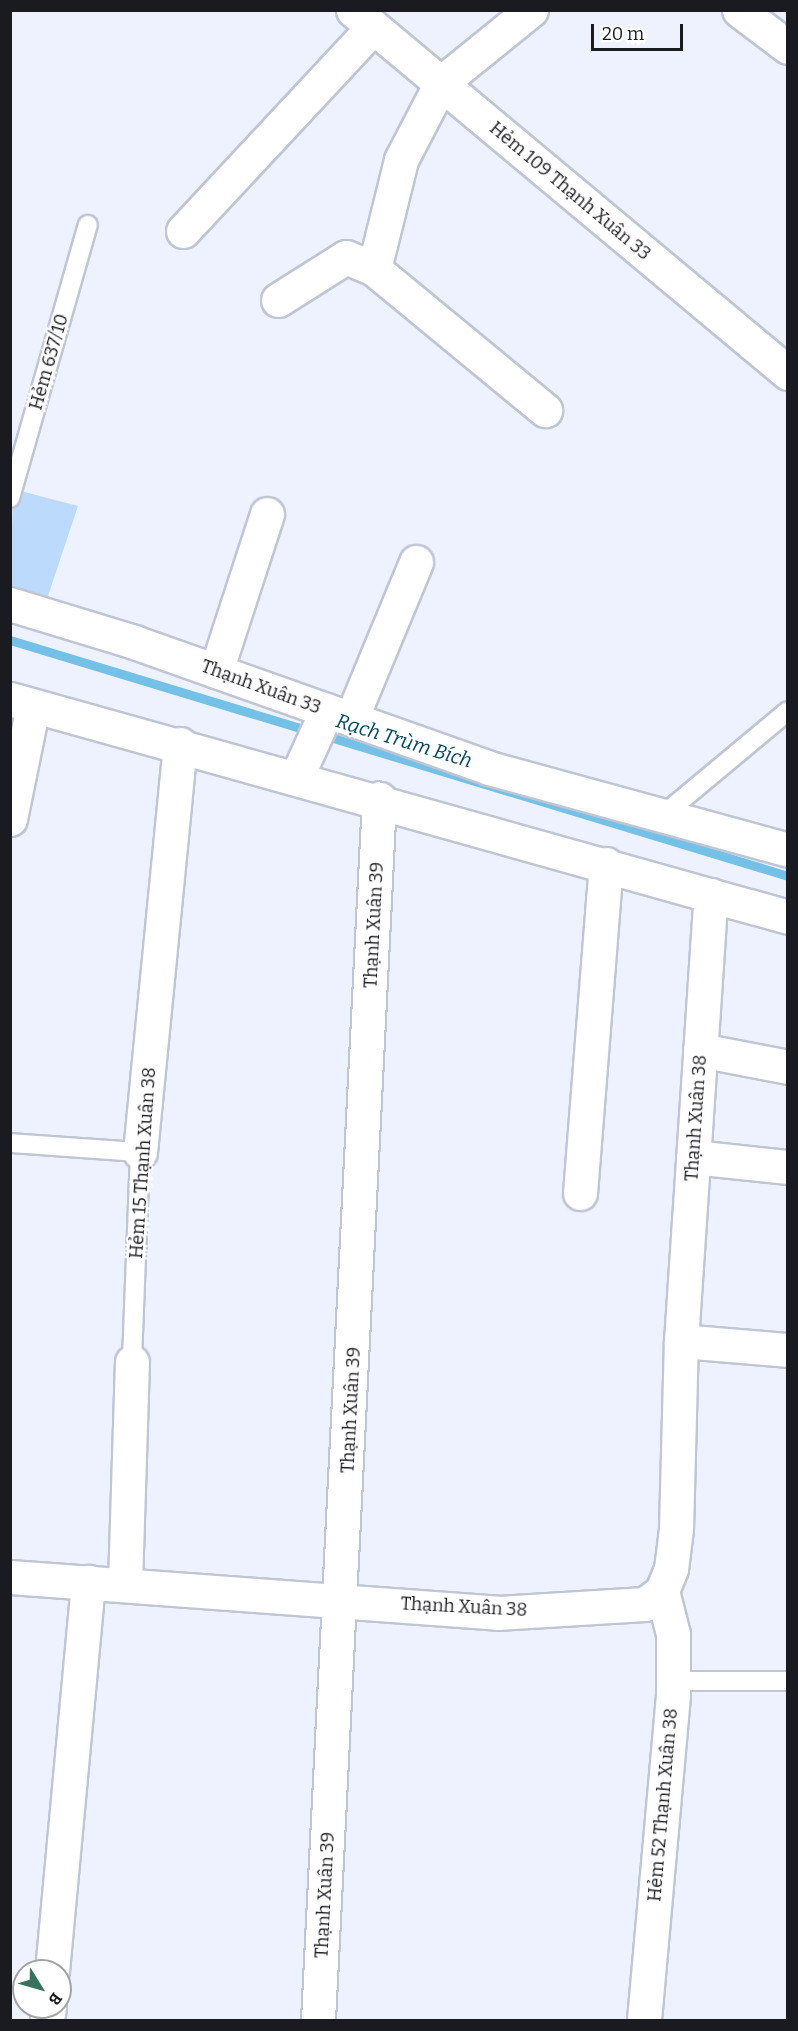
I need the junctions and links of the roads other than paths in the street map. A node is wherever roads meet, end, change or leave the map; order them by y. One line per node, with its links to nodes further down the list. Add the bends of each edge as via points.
1 (531, 10): 5 (street)
2 (738, 10): 4 (street)
3 (363, 19): 5 (street, Hẻm 109 Thạnh Xuân 33); 7 (street)
4 (788, 47)
5 (441, 83): 8 (street, via 401,160); 10 (street, Hẻm 109 Thạnh Xuân 33)
6 (88, 225): 12 (lane, Hẻm 637/10)
7 (183, 231)
8 (374, 269): 9 (street, via 346,257); 11 (street)
9 (278, 300)
10 (788, 373)
11 (545, 410)
12 (10, 498)
13 (267, 514): 16 (street)
14 (416, 562): 19 (street)
15 (10, 604): 16 (street, Thạnh Xuân 33)
16 (216, 671): 19 (street, Thạnh Xuân 33)
17 (22, 703): 20 (street); 24 (street)
18 (788, 711): 23 (lane)
19 (339, 715): 21 (street); 23 (street, Thạnh Xuân 33, via 489,768)
20 (180, 744): 21 (street); 32 (street, Hẻm 15 Thạnh Xuân 38)
21 (297, 776): 22 (street)
22 (379, 800): 26 (street); 43 (street, Thạnh Xuân 39)
23 (662, 816): 25 (street, Thạnh Xuân 33)
24 (10, 819)
25 (788, 850)
26 (606, 864): 27 (street); 35 (street)
27 (711, 895): 28 (street); 29 (street, Thạnh Xuân 38)
28 (788, 917)
29 (700, 1050): 30 (street); 33 (street, Thạnh Xuân 38)
30 (788, 1067)
31 (10, 1143): 32 (lane)
32 (140, 1152): 38 (lane, Hẻm 15 Thạnh Xuân 38)
33 (693, 1157): 34 (street); 36 (street, Thạnh Xuân 38)
34 (788, 1167)
35 (580, 1193)
36 (681, 1341): 37 (street); 42 (street, Thạnh Xuân 38, via 676,1529 671,1569)
37 (788, 1350)
38 (132, 1362): 41 (street, Hẻm 15 Thạnh Xuân 38)
39 (10, 1577): 40 (street, Thạnh Xuân 38)
40 (88, 1582): 41 (street, Thạnh Xuân 38); 46 (street)
41 (125, 1584): 43 (street, Thạnh Xuân 38)
42 (662, 1591): 43 (street, Thạnh Xuân 38, via 645,1604 498,1612); 45 (street, Hẻm 52 Thạnh Xuân 38, via 673,1634)
43 (342, 1599): 47 (street, Thạnh Xuân 39)
44 (788, 1680): 45 (lane)
45 (672, 1681): 48 (street, Hẻm 52 Thạnh Xuân 38)
46 (53, 1959)
47 (318, 2020)
48 (644, 2020)

